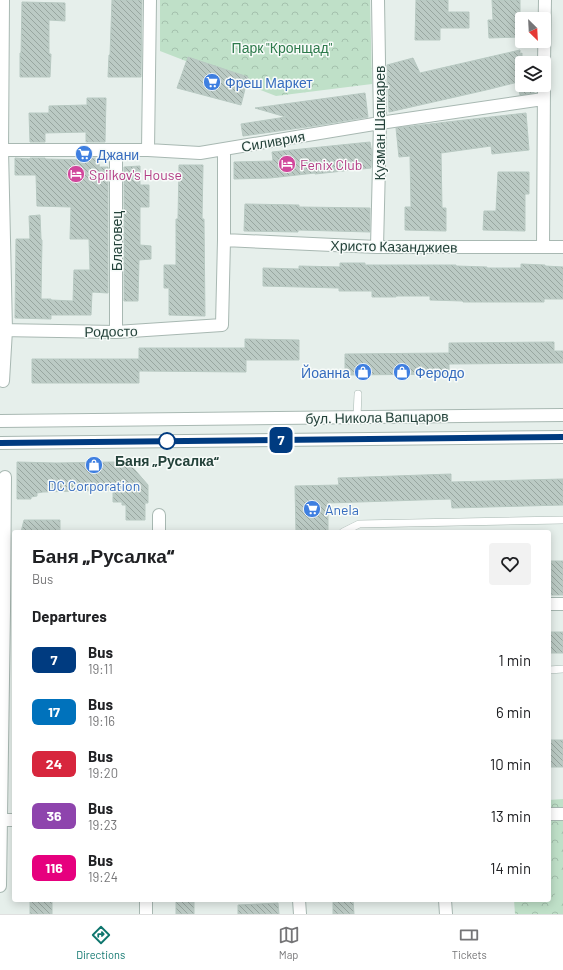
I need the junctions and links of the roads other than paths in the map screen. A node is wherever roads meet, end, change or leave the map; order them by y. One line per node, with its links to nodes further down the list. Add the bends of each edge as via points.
1 (3, 0): 9 (street)
2 (150, 0): 11 (street)
3 (378, 0): 8 (street, Кузман Шапкарев)
4 (545, 0): 5 (street)
5 (544, 56)
6 (544, 92): 7 (street)
7 (543, 99): 8 (street, Силиврия); 15 (street)
8 (380, 123): 12 (street, Силиврия); 14 (street, Кузман Шапкарев)
9 (1, 150): 10 (street, Силиврия); 17 (street)
10 (116, 150): 11 (street, Силиврия); 18 (street, Благовец)
11 (148, 150): 12 (street, Силиврия, via 200,153)
12 (224, 150): 13 (street)
13 (224, 240): 14 (street, Христо Казанджиев); 18 (street, Родосто, via 222,325)
14 (377, 247): 15 (street, Христо Казанджиев)
15 (543, 247): 16 (street, Христо Казанджиев)
16 (563, 247)
17 (3, 330): 18 (street, Родосто); 19 (street)
18 (116, 332)
19 (3, 381)
20 (358, 394): 22 (lane)
21 (563, 414): 22 (street, бул. Никола Вапцаров)
22 (357, 417): 23 (street, бул. Никола Вапцаров)
23 (0, 421)
24 (563, 437): 25 (street, бул. Никола Вапцаров)
25 (0, 443)
26 (5, 477): 33 (street)
27 (159, 515): 29 (street)
28 (563, 520): 30 (lane, via 359,524)
29 (159, 530)
30 (347, 530)
31 (551, 604): 32 (street)
32 (563, 604)
33 (6, 611): 38 (street)
34 (563, 669): 35 (lane)
35 (551, 670)
36 (551, 814): 37 (street)
37 (563, 814)
38 (0, 820): 39 (street); 40 (street)
39 (12, 820)
40 (0, 886)
41 (146, 902): 44 (street)
42 (299, 902): 45 (street)
43 (445, 902): 46 (street)
44 (146, 914)
45 (300, 914)
46 (446, 914)

